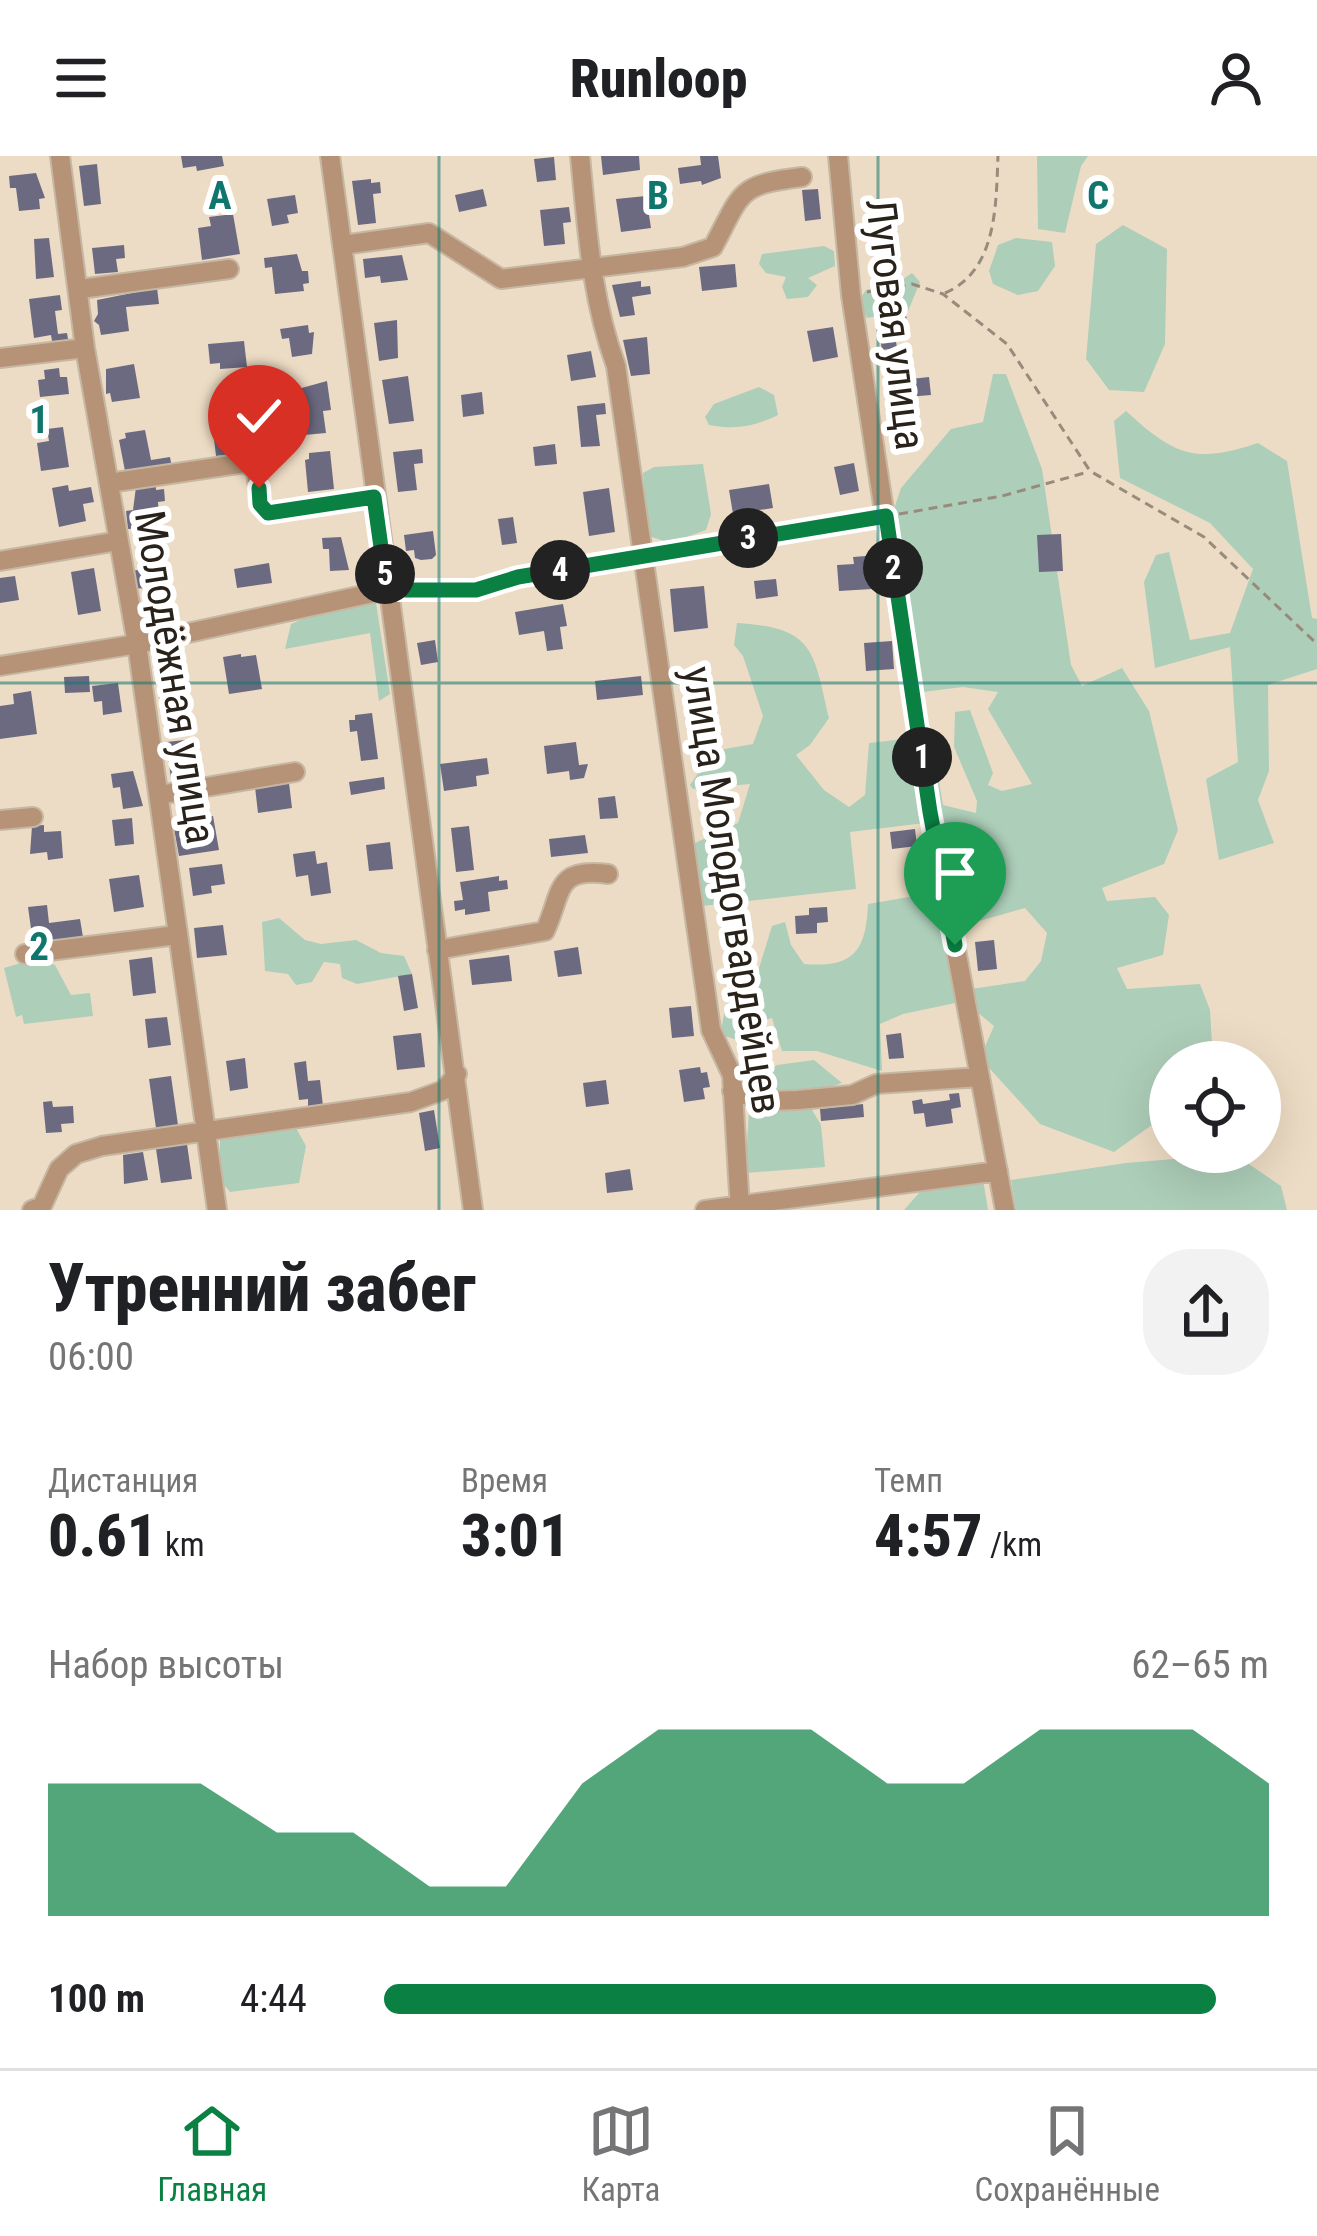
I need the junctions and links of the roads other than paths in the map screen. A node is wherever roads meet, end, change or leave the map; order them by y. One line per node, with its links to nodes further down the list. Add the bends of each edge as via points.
1 (60, 156): 9 (street, Молодёжная улица)
2 (330, 156): 6 (street)
3 (580, 156): 8 (street, улица Молодогвардейцев)
4 (838, 156): 14 (street, Луговая улица)
5 (802, 177): 8 (street, via 755,182 713,247)
6 (343, 245): 8 (street, via 429,233 501,280); 13 (street)
7 (229, 269): 9 (street)
8 (592, 270): 16 (street, улица Молодогвардейцев, via 616,366)
9 (80, 289): 10 (street, Молодёжная улица)
10 (85, 348): 11 (street); 12 (street, Молодёжная улица)
11 (0, 358)
12 (110, 483): 13 (street, via 245,464 256,470 268,513); 15 (street, Молодёжная улица)
13 (374, 497): 18 (street)
14 (886, 516): 16 (street); 30 (street, Луговая улица)
15 (118, 541): 17 (street); 19 (street, Молодёжная улица)
16 (640, 556): 18 (street, via 476,590); 31 (street, улица Молодогвардейцев, via 711,1030)
17 (0, 561)
18 (387, 590): 19 (street); 27 (street)
19 (137, 644): 20 (street); 22 (street, Молодёжная улица)
20 (0, 666)
21 (295, 772): 22 (street)
22 (159, 795): 26 (street, Молодёжная улица)
23 (33, 817): 24 (street)
24 (0, 820)
25 (608, 874): 27 (street, via 586,871 560,885 545,931)
26 (177, 935): 28 (street); 32 (street, Молодёжная улица)
27 (437, 950): 29 (street)
28 (25, 954)
29 (457, 1074): 32 (street, via 444,1090 411,1102); 37 (street)
30 (980, 1077): 31 (street, via 768,1101); 33 (street, Луговая улица)
31 (732, 1091): 34 (street, улица Молодогвардейцев)
32 (206, 1131): 35 (street, via 76,1154); 36 (street, Молодёжная улица)
33 (998, 1171): 34 (street); 39 (street, Луговая улица)
34 (740, 1208): 38 (street)
35 (32, 1210)
36 (218, 1210)
37 (472, 1210)
38 (705, 1210)
39 (1005, 1210)

